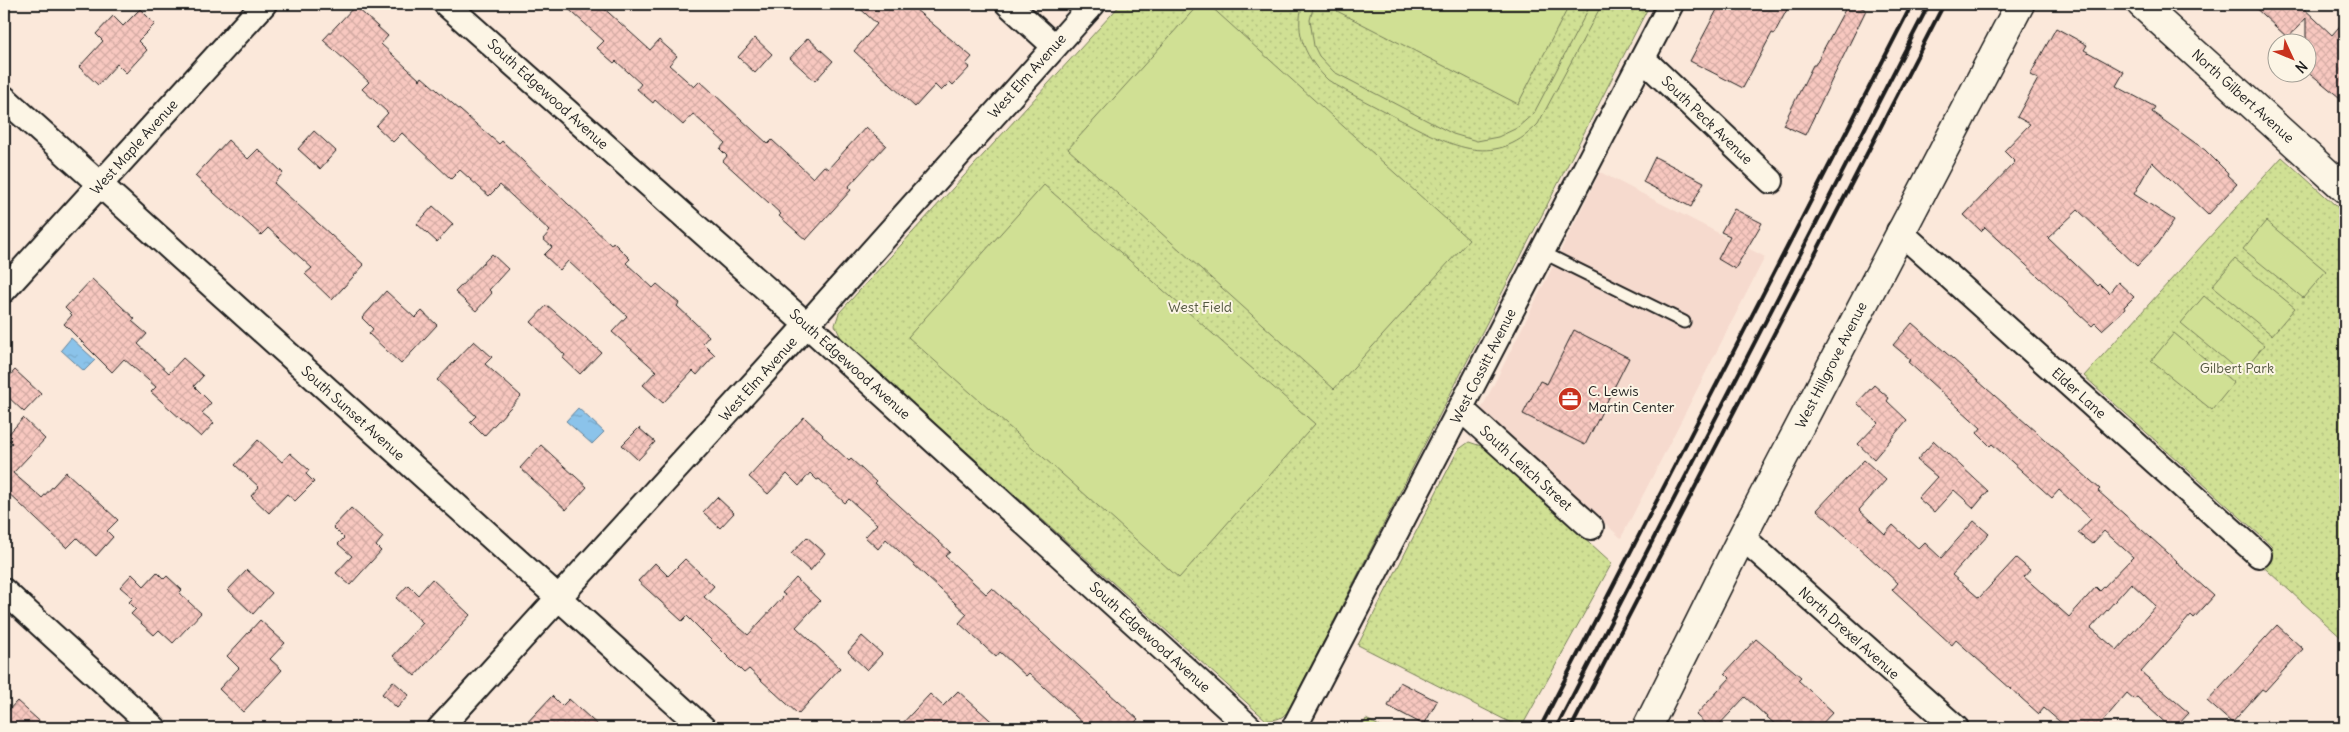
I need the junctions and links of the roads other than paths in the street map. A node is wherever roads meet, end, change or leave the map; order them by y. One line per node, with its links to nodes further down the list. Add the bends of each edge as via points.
1 (264, 4): 12 (street, West Maple Avenue)
2 (446, 4): 18 (street, South Edgewood Avenue)
3 (1008, 4): 8 (street)
4 (1093, 4): 8 (street, West Elm Avenue)
5 (1671, 4): 9 (street, West Cossitt Avenue)
6 (2020, 4): 14 (street, West Hillgrove Avenue)
7 (2141, 4): 13 (street, North Gilbert Avenue)
8 (1054, 46): 18 (street, West Elm Avenue)
9 (1643, 59): 11 (street, South Peck Avenue); 15 (street, West Cossitt Avenue)
10 (4, 98): 12 (street, South Sunset Avenue)
11 (1771, 181)
12 (100, 185): 16 (street, West Maple Avenue); 24 (street, South Sunset Avenue)
13 (2345, 189)
14 (1900, 232): 21 (street, West Hillgrove Avenue); 22 (street, Elder Lane)
15 (1542, 252): 17 (lane); 19 (street, West Cossitt Avenue)
16 (4, 290)
17 (1684, 322)
18 (806, 325): 24 (street, West Elm Avenue); 28 (street, South Edgewood Avenue)
19 (1461, 409): 20 (street, South Leitch Street); 29 (street, West Cossitt Avenue)
20 (1591, 527)
21 (1742, 537): 30 (street, West Hillgrove Avenue); 31 (street, North Drexel Avenue)
22 (2259, 555)
23 (4, 591): 25 (street)
24 (558, 598): 26 (street, West Elm Avenue); 27 (street, South Sunset Avenue)
25 (154, 728)
26 (440, 728)
27 (703, 728)
28 (1250, 728)
29 (1294, 728)
30 (1647, 728)
31 (1956, 728)

